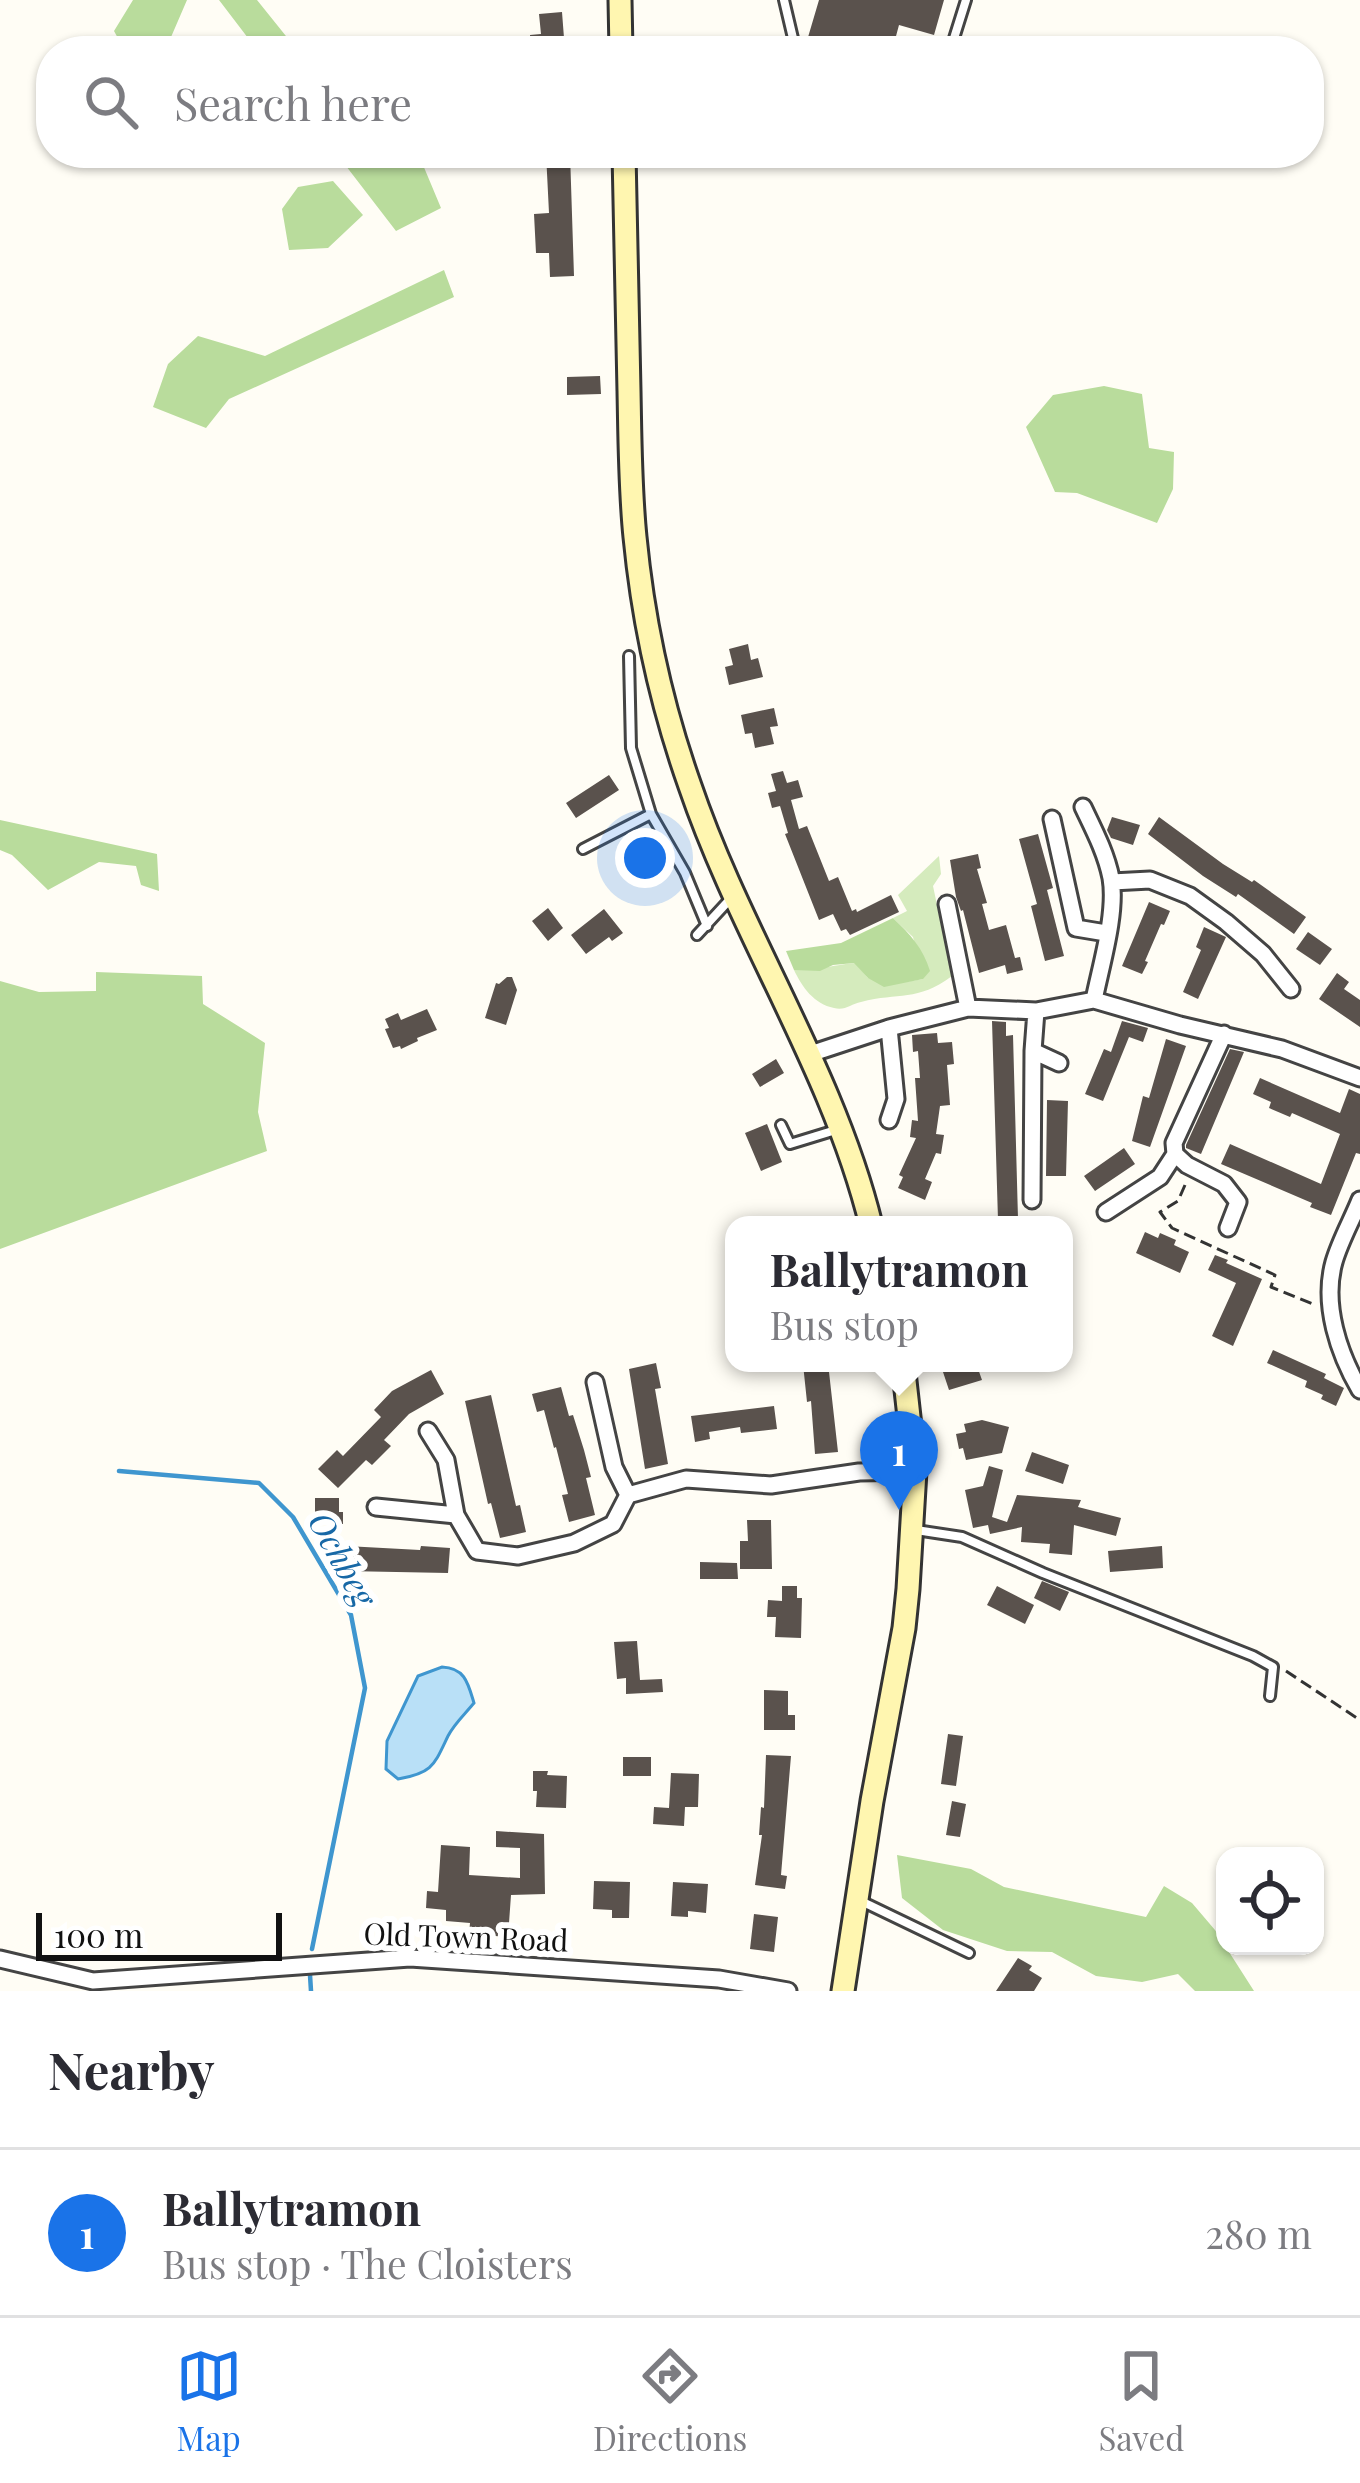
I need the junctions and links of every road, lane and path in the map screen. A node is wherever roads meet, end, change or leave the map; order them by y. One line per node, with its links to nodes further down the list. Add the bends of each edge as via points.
1 (620, 0): 4 (main road)
2 (784, 0): 5 (lane)
3 (966, 0): 6 (lane)
4 (621, 36)
5 (792, 36)
6 (955, 36)
7 (624, 168): 14 (main road, via 641,586 687,780)
8 (629, 656): 10 (lane, via 631,748)
9 (1083, 807): 13 (street)
10 (651, 814): 12 (lane); 16 (lane)
11 (1052, 820): 17 (street, via 1076,928)
12 (583, 849)
13 (1112, 882): 17 (street); 19 (street, via 1150,880 1190,896 1263,954)
14 (734, 895): 16 (lane); 26 (main road)
15 (947, 904): 21 (street)
16 (707, 926): 18 (lane)
17 (1106, 933): 20 (street)
18 (697, 935)
19 (1291, 989)
20 (1094, 1000): 22 (street); 24 (street)
21 (968, 1008): 22 (street); 23 (street)
22 (1036, 1011): 25 (street)
23 (889, 1028): 26 (street); 29 (street, via 896,1099)
24 (1224, 1034): 28 (street); 32 (street)
25 (1033, 1051): 27 (street); 34 (street)
26 (807, 1054): 31 (main road)
27 (1059, 1063)
28 (1360, 1078)
29 (889, 1120)
30 (781, 1125): 31 (lane, via 790,1144)
31 (841, 1129): 37 (main road)
32 (1175, 1154): 33 (street); 36 (street, via 1160,1177)
33 (1192, 1168): 38 (street, via 1224,1184 1238,1202); 39 (path, via 1178,1201 1160,1212 1172,1228 1275,1275 1271,1287 1312,1304)
34 (1032, 1199)
35 (1360, 1200): 39 (street, via 1334,1262)
36 (1106, 1212)
37 (869, 1216)
38 (1228, 1228)
39 (1330, 1296): 42 (street)
40 (904, 1372): 44 (main road)
41 (595, 1382): 45 (street)
42 (1360, 1390)
43 (428, 1430): 47 (street, via 446,1460)
44 (915, 1472): 45 (street, via 771,1485 686,1479); 48 (main road)
45 (628, 1495): 47 (street, via 613,1524 518,1556 477,1551)
46 (376, 1507): 47 (street)
47 (456, 1515)
48 (912, 1529): 49 (lane, via 962,1537); 52 (main road, via 904,1628)
49 (1273, 1667): 50 (lane); 51 (path)
50 (1270, 1696)
51 (1360, 1720)
52 (857, 1900): 53 (lane); 57 (main road)
53 (969, 1953)
54 (0, 1959): 55 (street, Old Town Road)
55 (94, 1986): 56 (street, Old Town Road, via 410,1958 699,1977)
56 (788, 1991)
57 (843, 1991)

